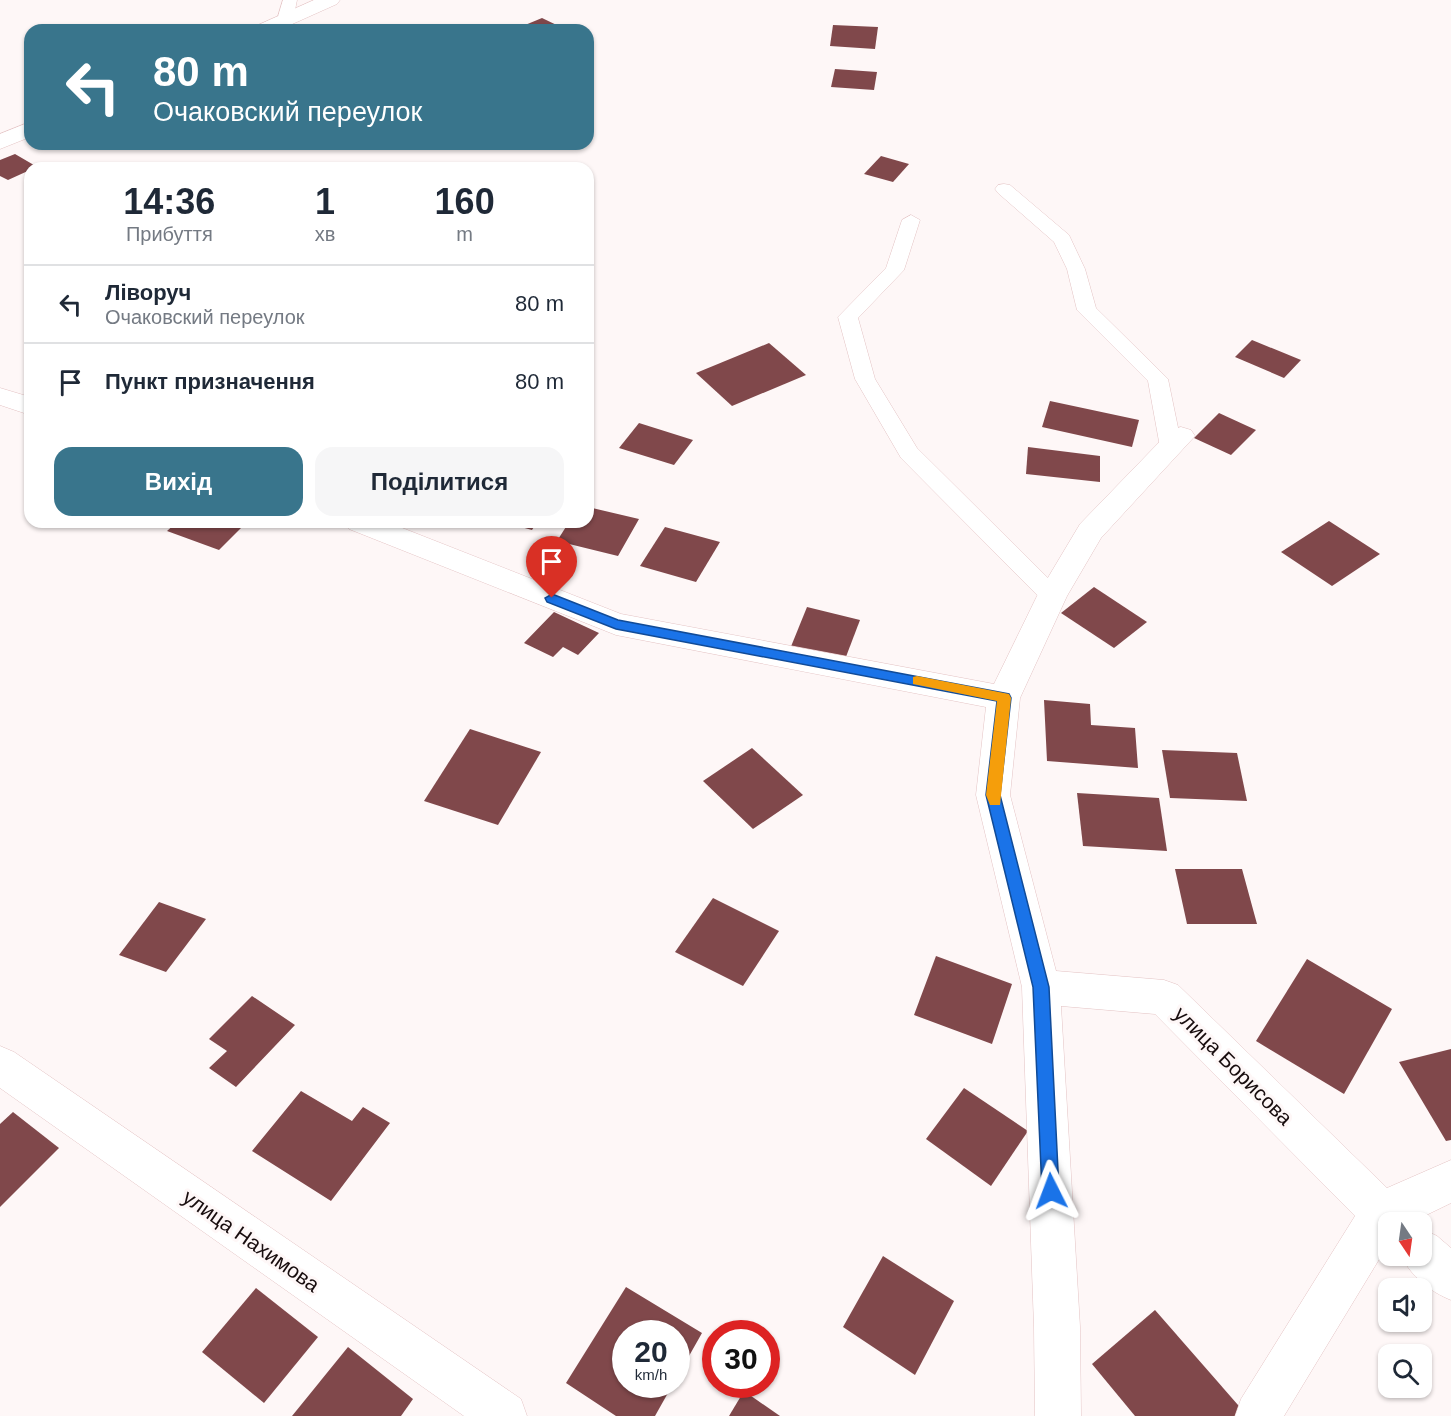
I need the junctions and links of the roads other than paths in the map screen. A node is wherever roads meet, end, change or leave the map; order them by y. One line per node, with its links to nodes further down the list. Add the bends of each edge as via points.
1 (290, 0): 3 (lane)
2 (330, 0): 3 (street)
3 (285, 20): 4 (street)
4 (276, 24)
5 (24, 132): 6 (street)
6 (0, 142)
7 (1004, 189): 11 (lane, via 1062,239 1076,269 1087,310 1158,379)
8 (911, 220): 13 (lane, via 895,270 848,317 865,379 909,453)
9 (0, 396): 10 (street)
10 (24, 404)
11 (1176, 442): 13 (street, via 1090,531)
12 (374, 528): 14 (street, via 616,624)
13 (1052, 596): 14 (street)
14 (1004, 698): 15 (street, via 993,795)
15 (1041, 987): 18 (street, улица Борисова, via 1164,997); 24 (street)
16 (0, 1065): 23 (street, улица Нахимова)
17 (1451, 1181): 19 (street)
18 (1380, 1212)
19 (1397, 1212)
20 (1378, 1230): 25 (street)
21 (1432, 1260): 22 (street)
22 (1451, 1278)
23 (504, 1416)
24 (1059, 1416)
25 (1258, 1416)

